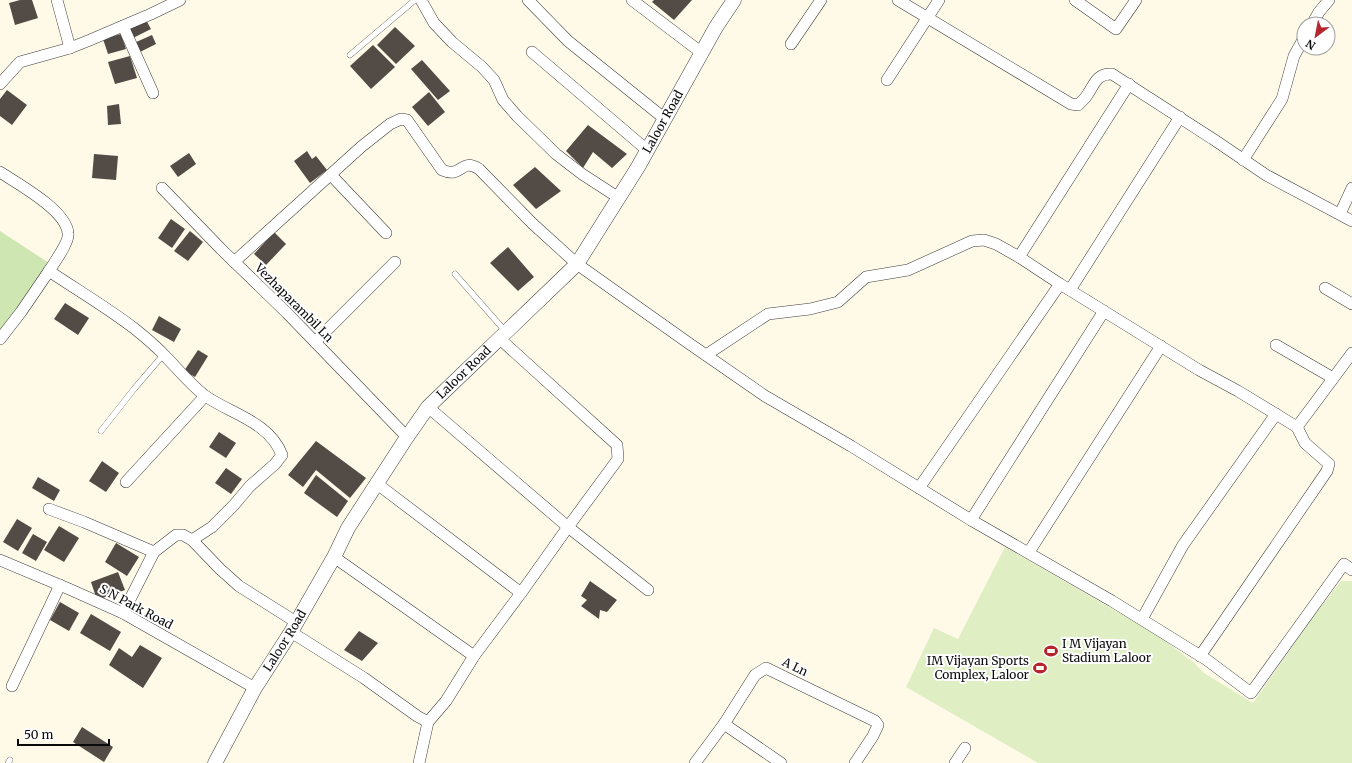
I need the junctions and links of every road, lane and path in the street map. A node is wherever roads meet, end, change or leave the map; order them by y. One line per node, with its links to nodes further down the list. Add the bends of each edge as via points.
1 (57, 0): 18 (street)
2 (180, 0): 16 (street)
3 (415, 0): 22 (lane)
4 (421, 0): 35 (street, via 434,23 494,80 503,100 517,116 556,154)
5 (528, 0): 28 (street, via 568,41)
6 (632, 0): 20 (street)
7 (734, 0): 20 (street, Laloor Road)
8 (821, 0): 17 (street)
9 (898, 0): 15 (street)
10 (939, 0): 15 (street)
11 (1075, 0): 12 (street, via 1116,28)
12 (1136, 0)
13 (1329, 0): 14 (street)
14 (1317, 16)
15 (928, 18): 23 (street); 25 (street, via 1071,104 1078,105 1098,78 1105,73 1112,74)
16 (123, 26): 18 (street); 26 (street)
17 (792, 44)
18 (70, 48): 24 (street, via 20,62)
19 (532, 52): 29 (street)
20 (702, 52): 28 (street, Laloor Road)
21 (1296, 52): 30 (street, via 1282,99)
22 (350, 55)
23 (887, 80)
24 (0, 84)
25 (1129, 84): 27 (street); 39 (street)
26 (153, 93)
27 (1180, 117): 30 (street); 45 (street)
28 (665, 119): 29 (street, Laloor Road)
29 (648, 150): 35 (street, Laloor Road)
30 (1243, 160): 36 (street)
31 (0, 172): 43 (street, via 35,194 60,214 69,233)
32 (331, 175): 38 (street); 40 (street); 42 (street, via 390,124 401,119 407,120 442,170 455,173 466,165 473,165 479,169 533,224)
33 (162, 188): 40 (street, Vezhaparambil Ln)
34 (1352, 188): 36 (street)
35 (619, 198): 42 (street, Laloor Road)
36 (1340, 214): 37 (street)
37 (1352, 221)
38 (386, 232)
39 (1019, 257): 45 (street); 56 (street, via 984,240 972,242 908,270 866,277 838,302 810,309 768,314)
40 (234, 262): 51 (street, Vezhaparambil Ln)
41 (396, 262): 51 (street)
42 (578, 264): 49 (street, Laloor Road); 56 (street)
43 (49, 271): 50 (street); 55 (street, via 135,329)
44 (455, 274): 49 (lane)
45 (1065, 287): 48 (street); 66 (street)
46 (1326, 288): 47 (street)
47 (1352, 304)
48 (1104, 311): 53 (street); 68 (street)
49 (503, 336): 59 (street, Laloor Road); 69 (street, via 617,445 618,459)
50 (0, 339)
51 (315, 342): 63 (street, Vezhaparambil Ln)
52 (1276, 345): 57 (street)
53 (1161, 346): 60 (street); 72 (street)
54 (1352, 353): 57 (street)
55 (164, 354): 58 (street); 62 (lane)
56 (706, 356): 66 (street, via 765,396)
57 (1333, 378): 61 (street)
58 (205, 396): 64 (street); 70 (street, via 253,421 272,439 282,455 212,527)
59 (428, 407): 63 (street, Laloor Road); 69 (street)
60 (1276, 414): 61 (street); 80 (street, via 1183,546)
61 (1297, 427): 83 (street, via 1304,443 1329,464 1327,471)
62 (101, 431)
63 (407, 436): 65 (street, Laloor Road)
64 (126, 482)
65 (376, 483): 73 (street, Laloor Road, via 348,528); 78 (street)
66 (919, 488): 68 (street)
67 (49, 509): 71 (street)
68 (971, 520): 72 (street)
69 (568, 527): 77 (street); 78 (street)
70 (192, 540): 71 (street, via 183,535 176,535); 81 (street, via 239,586)
71 (154, 552): 79 (street)
72 (1029, 552): 80 (street)
73 (334, 557): 81 (street, Laloor Road); 82 (street)
74 (0, 560): 76 (street, S N Park Road)
75 (1352, 570): 83 (street, via 1344,564 1251,693)
76 (60, 585): 79 (street, S N Park Road); 84 (street)
77 (648, 590)
78 (520, 593): 82 (street)
79 (123, 614): 85 (street, S N Park Road)
80 (1142, 619): 83 (street)
81 (293, 627): 85 (street, Laloor Road); 86 (street)
82 (474, 656): 86 (street, via 446,701)
83 (1200, 656)
84 (12, 686)
85 (255, 688): 89 (street, Laloor Road)
86 (428, 722): 90 (street)
87 (724, 724): 91 (street, A Ln); 92 (street); 93 (street, A Ln, via 755,675 766,668 878,725)
88 (965, 748): 94 (street)
89 (215, 763)
90 (419, 763)
91 (695, 763)
92 (781, 763)
93 (855, 763)
94 (955, 763)

